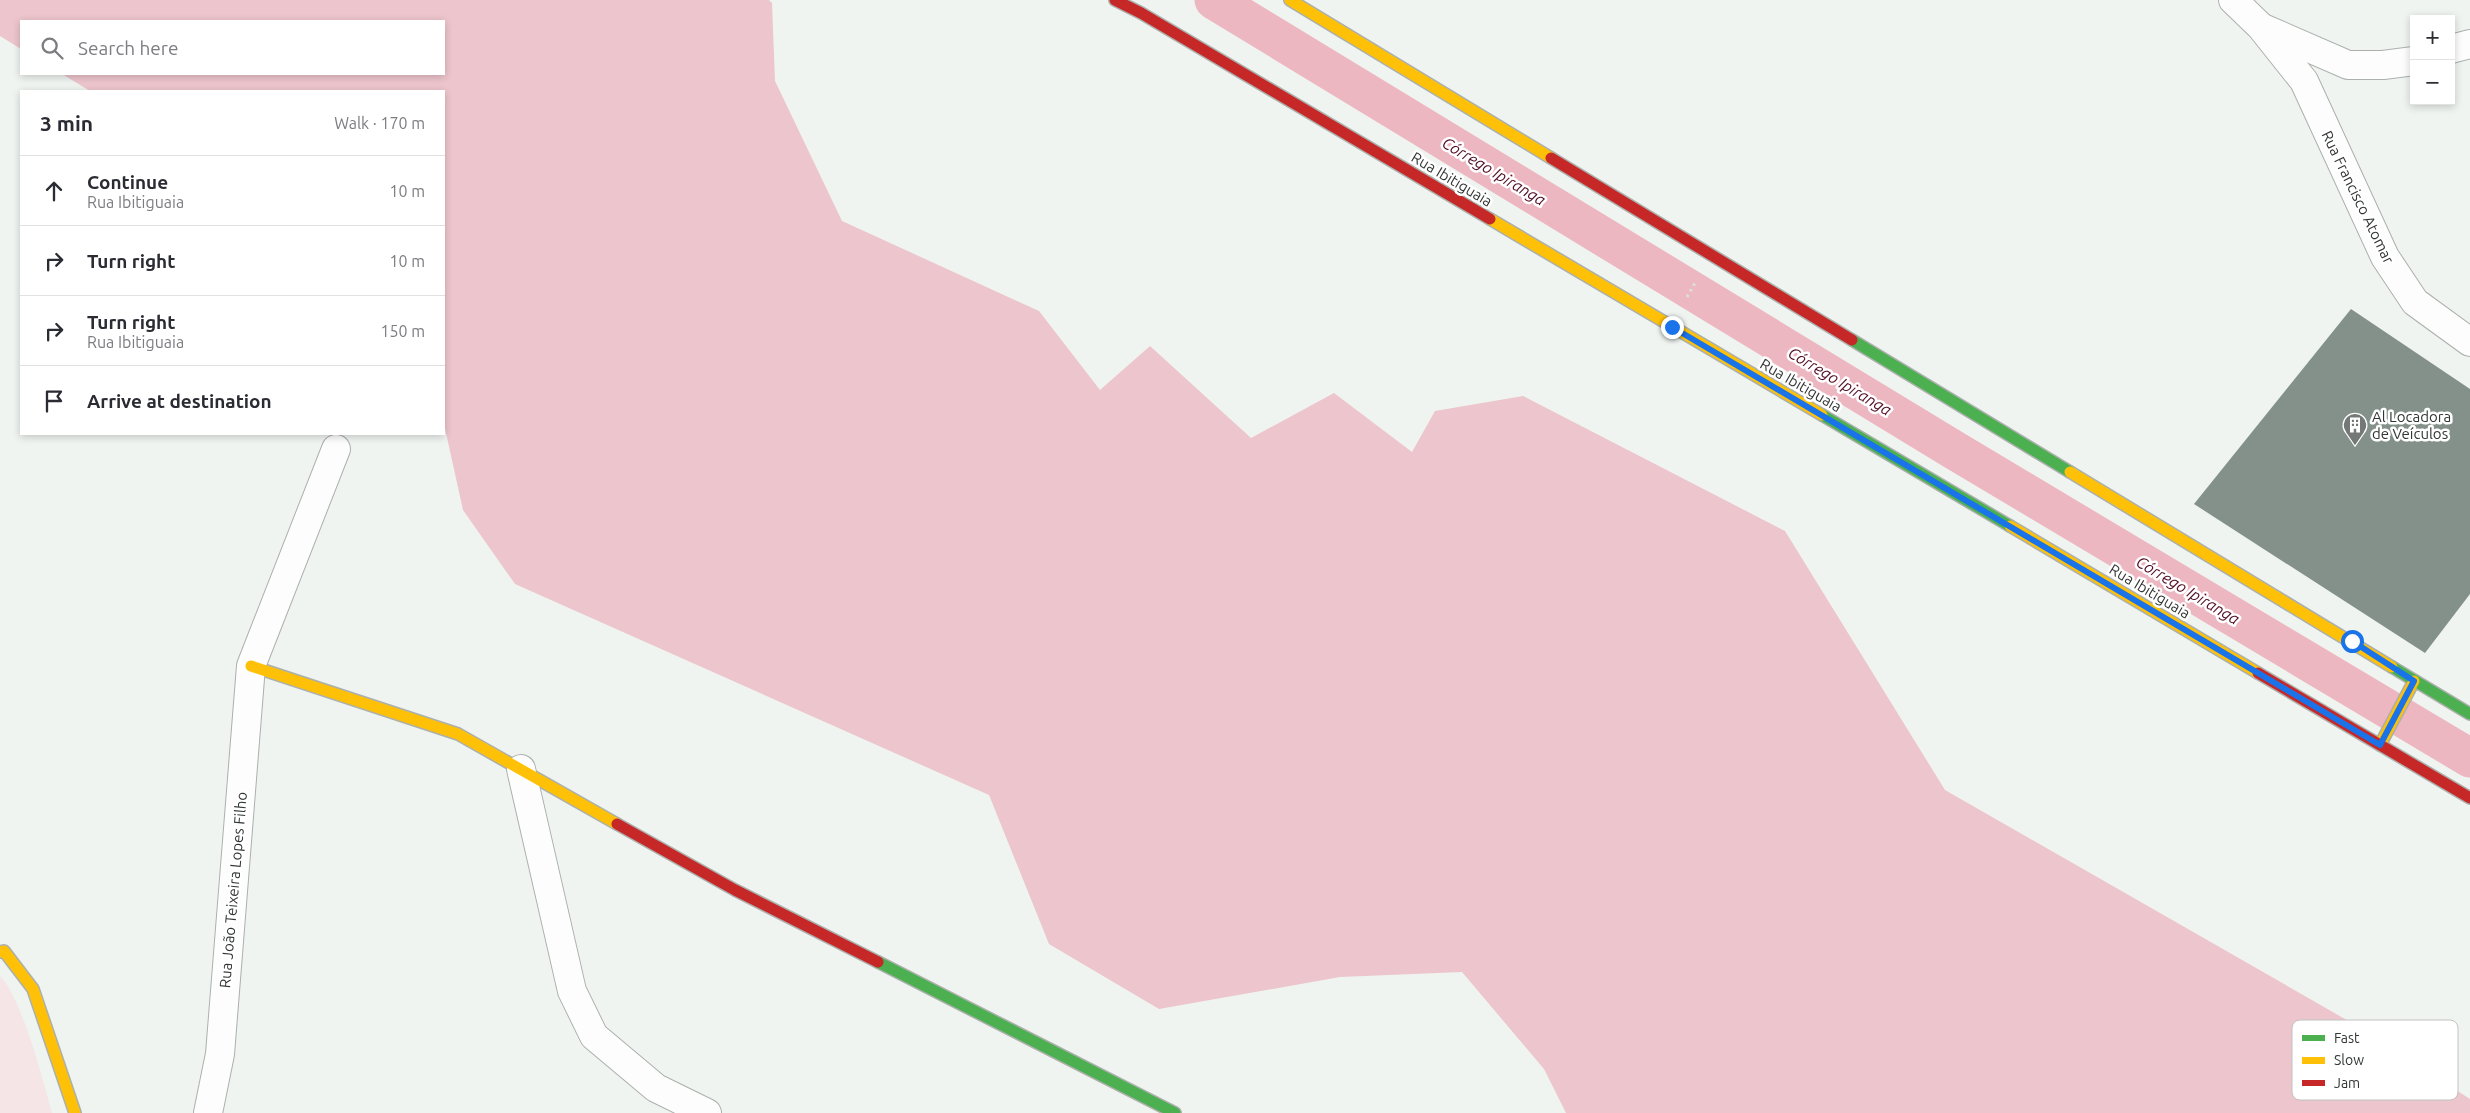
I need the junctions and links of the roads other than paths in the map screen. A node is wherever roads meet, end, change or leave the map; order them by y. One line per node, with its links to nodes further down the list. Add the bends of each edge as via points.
1 (1115, 0): 13 (main road, Rua Ibitiguaia)
2 (1290, 0): 11 (main road, via 2352,641)
3 (2233, 0): 4 (street)
4 (2261, 26): 7 (street, via 2348,65); 8 (street, Rua Francisco Atomar, via 2304,81 2385,257 2415,302)
5 (2470, 44): 6 (street)
6 (2455, 48)
7 (2410, 61)
8 (2470, 342)
9 (336, 449): 10 (street, Rua João Teixeira Lopes Filho)
10 (251, 666): 14 (main road, via 458,734); 18 (street, Rua João Teixeira Lopes Filho, via 220,1054)
11 (2412, 684): 12 (main road); 13 (main road)
12 (2470, 714)
13 (2380, 745): 15 (main road, Rua Ibitiguaia)
14 (521, 769): 19 (street, via 572,991 594,1036 656,1088); 20 (main road, via 735,890)
15 (2470, 798)
16 (0, 952): 17 (main road, via 4,951 33,989)
17 (75, 1113)
18 (208, 1113)
19 (707, 1113)
20 (1175, 1113)

